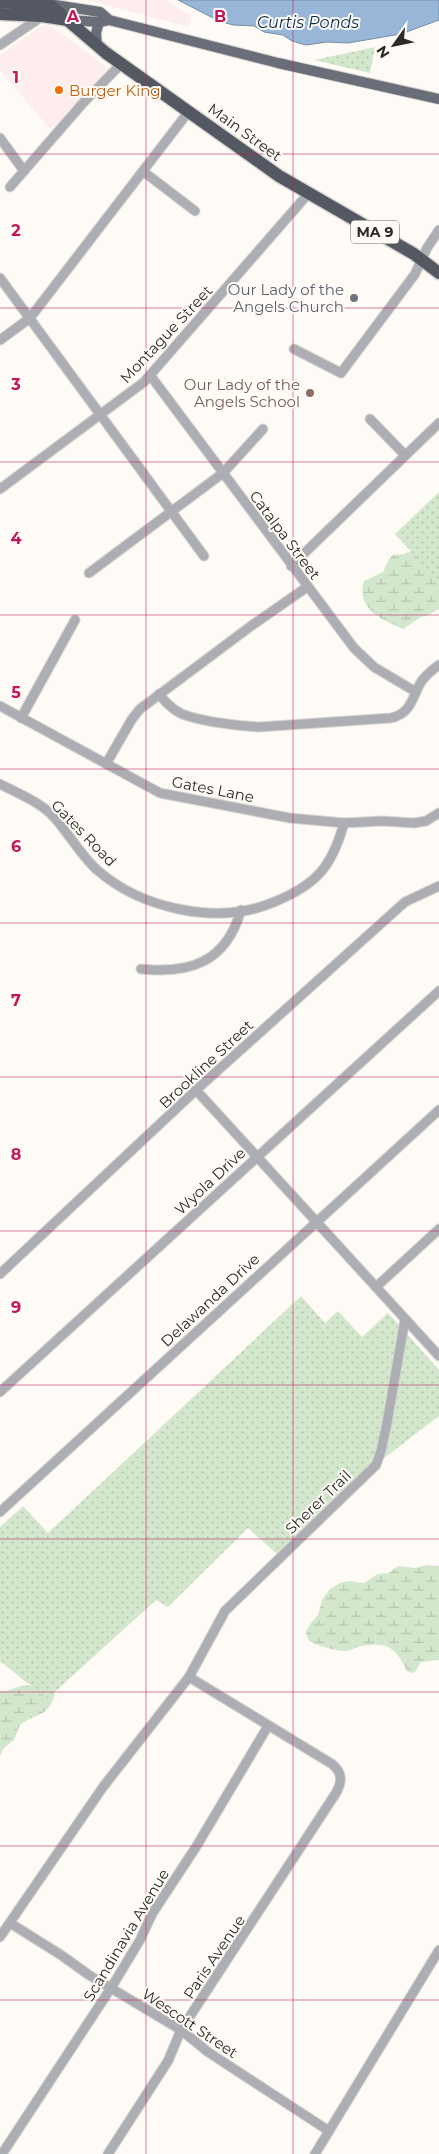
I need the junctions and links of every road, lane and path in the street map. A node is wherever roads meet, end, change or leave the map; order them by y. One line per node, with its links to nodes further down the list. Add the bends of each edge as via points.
1 (0, 2): 2 (highway)
2 (47, 3): 5 (highway, Main Street / MA 9); 6 (main road, via 100,12)
3 (0, 14): 4 (highway)
4 (42, 16): 5 (highway); 7 (street)
5 (68, 20): 6 (main road); 8 (highway, Main Street / MA 9)
6 (104, 21): 8 (main road, via 96,34); 10 (main road)
7 (0, 45)
8 (97, 46): 9 (highway, Main Street / MA 9)
9 (122, 63): 11 (highway, Main Street / MA 9); 13 (street, via 83,102)
10 (439, 99)
11 (189, 111): 14 (street); 16 (highway, Main Street / MA 9)
12 (0, 138): 13 (street)
13 (24, 171): 15 (street)
14 (144, 172): 17 (street); 22 (street)
15 (10, 187)
16 (308, 194): 19 (highway, Main Street / MA 9); 25 (street, Montague Street)
17 (195, 211)
18 (439, 230): 19 (street)
19 (421, 260): 20 (highway, Main Street / MA 9); 24 (street, via 415,274 341,372)
20 (439, 273)
21 (0, 278): 22 (street)
22 (30, 318): 23 (street); 26 (street)
23 (0, 340)
24 (294, 349)
25 (150, 375): 26 (street, Montague Street); 31 (street, Catalpa Street)
26 (101, 415): 32 (street, Montague Street); 33 (street)
27 (370, 419): 30 (street)
28 (439, 423): 30 (street)
29 (263, 429): 31 (street)
30 (405, 455): 35 (street)
31 (223, 473): 33 (street); 35 (street, Catalpa Street)
32 (0, 489)
33 (172, 512): 34 (street); 36 (street)
34 (204, 556)
35 (291, 566): 37 (street, Catalpa Street)
36 (89, 573)
37 (307, 587): 40 (street, Catalpa Street, via 361,656); 41 (street)
38 (75, 620): 43 (street)
39 (439, 665): 40 (street, via 427,675)
40 (416, 692): 41 (street, via 408,709 391,718 259,727 183,714)
41 (159, 694): 44 (street, via 137,712)
42 (0, 706): 43 (street, Gates Lane)
43 (21, 718): 44 (street, Gates Lane)
44 (106, 764): 47 (street, Gates Lane, via 160,793 290,818)
45 (0, 784): 49 (street, Gates Road, via 52,815 92,864 127,890 185,910 215,913)
46 (439, 813): 47 (street, Gates Lane, via 426,821 414,823)
47 (344, 823): 49 (street, Gates Road, via 330,861 316,877 281,900)
48 (439, 886): 52 (street, Brookline Street, via 405,902)
49 (241, 910): 50 (street, via 227,943 205,960 171,971)
50 (141, 969)
51 (439, 991): 54 (street, Wyola Drive)
52 (196, 1090): 54 (street); 57 (street, Brookline Street)
53 (439, 1110): 55 (street, Delawanda Drive)
54 (256, 1156): 55 (street); 61 (street, Wyola Drive)
55 (316, 1222): 58 (street); 62 (street, Delawanda Drive)
56 (439, 1229): 58 (street)
57 (0, 1274)
58 (376, 1287): 59 (street)
59 (405, 1318): 60 (street); 63 (street, Sherer Trail, via 377,1462 232,1603)
60 (439, 1356)
61 (0, 1392)
62 (0, 1512)
63 (189, 1677): 64 (street); 65 (street, Sherer Trail, via 103,1787)
64 (268, 1726): 67 (street, Scandinavia Avenue, via 152,1914); 68 (street, Paris Avenue, via 332,1764 341,1781 336,1794)
65 (4, 1930): 67 (street, Wescott Street)
66 (439, 1950): 69 (street)
67 (111, 1988): 68 (street, Wescott Street); 70 (street, Scandinavia Avenue)
68 (181, 2030): 69 (street, Wescott Street, via 208,2052); 71 (street, Paris Avenue, via 168,2061)
69 (329, 2132): 72 (street)
70 (2, 2154)
71 (108, 2154)
72 (315, 2154)

